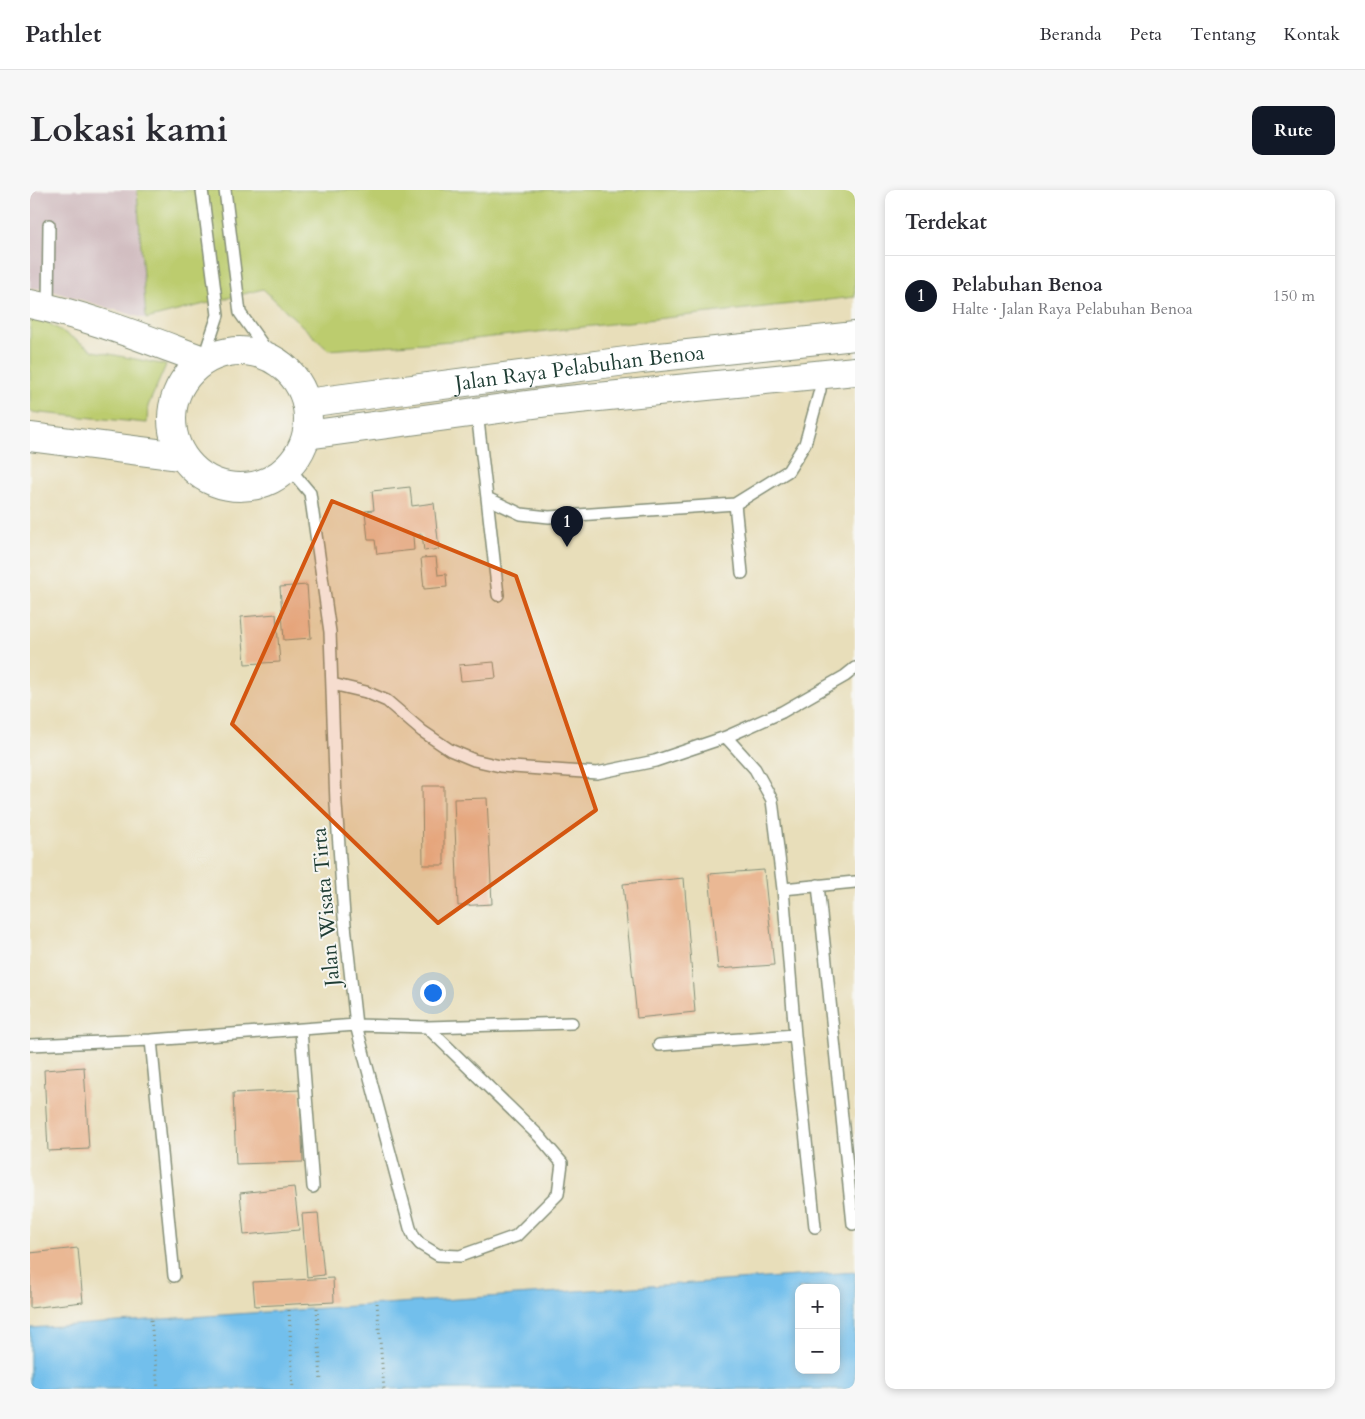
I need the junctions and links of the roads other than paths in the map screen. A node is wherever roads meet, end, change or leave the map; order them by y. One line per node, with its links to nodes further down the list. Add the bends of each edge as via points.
1 (202, 190): 7 (lane, via 218,315)
2 (225, 190): 6 (lane, via 240,313)
3 (49, 225): 4 (lane)
4 (39, 306): 7 (street, via 129,333)
5 (855, 336): 10 (street, Jalan Raya Pelabuhan Benoa, via 641,359)
6 (272, 358): 7 (street, via 237,350); 10 (street, via 293,374)
7 (203, 360): 14 (street, via 178,386 170,421)
8 (855, 370): 9 (street, Jalan Raya Pelabuhan Benoa)
9 (818, 375): 11 (street, Jalan Raya Pelabuhan Benoa); 17 (lane, via 820,390 805,444 788,471)
10 (306, 403): 12 (street)
11 (477, 412): 12 (street, Jalan Raya Pelabuhan Benoa); 16 (lane)
12 (307, 435): 15 (street)
13 (30, 437): 14 (street)
14 (180, 456): 15 (street, via 202,478 232,489 263,485)
15 (289, 468): 21 (lane, Jalan Wisata Tirta, via 310,493 330,632)
16 (487, 498): 17 (lane, via 521,514 549,517); 19 (lane)
17 (735, 504): 18 (lane)
18 (742, 573)
19 (498, 595)
20 (855, 668): 22 (lane, via 782,712)
21 (332, 684): 22 (lane, via 387,701 450,750 500,766 597,774 654,761); 27 (lane, Jalan Wisata Tirta, via 336,804)
22 (726, 737): 25 (lane, via 755,769 772,800)
23 (855, 882): 24 (lane)
24 (818, 885): 25 (lane); 35 (lane)
25 (783, 889): 30 (lane)
26 (572, 1023): 28 (lane)
27 (356, 1025): 28 (lane); 28 (lane, Jalan Wisata Tirta, via 414,1237 438,1255 460,1256 516,1236 558,1194 562,1163 539,1136); 29 (lane)
28 (427, 1027)
29 (301, 1030): 31 (lane); 34 (lane)
30 (796, 1034): 33 (lane); 36 (lane)
31 (151, 1040): 32 (lane); 37 (lane)
32 (30, 1045)
33 (659, 1045)
34 (313, 1187)
35 (853, 1224)
36 (815, 1227)
37 (174, 1276)

